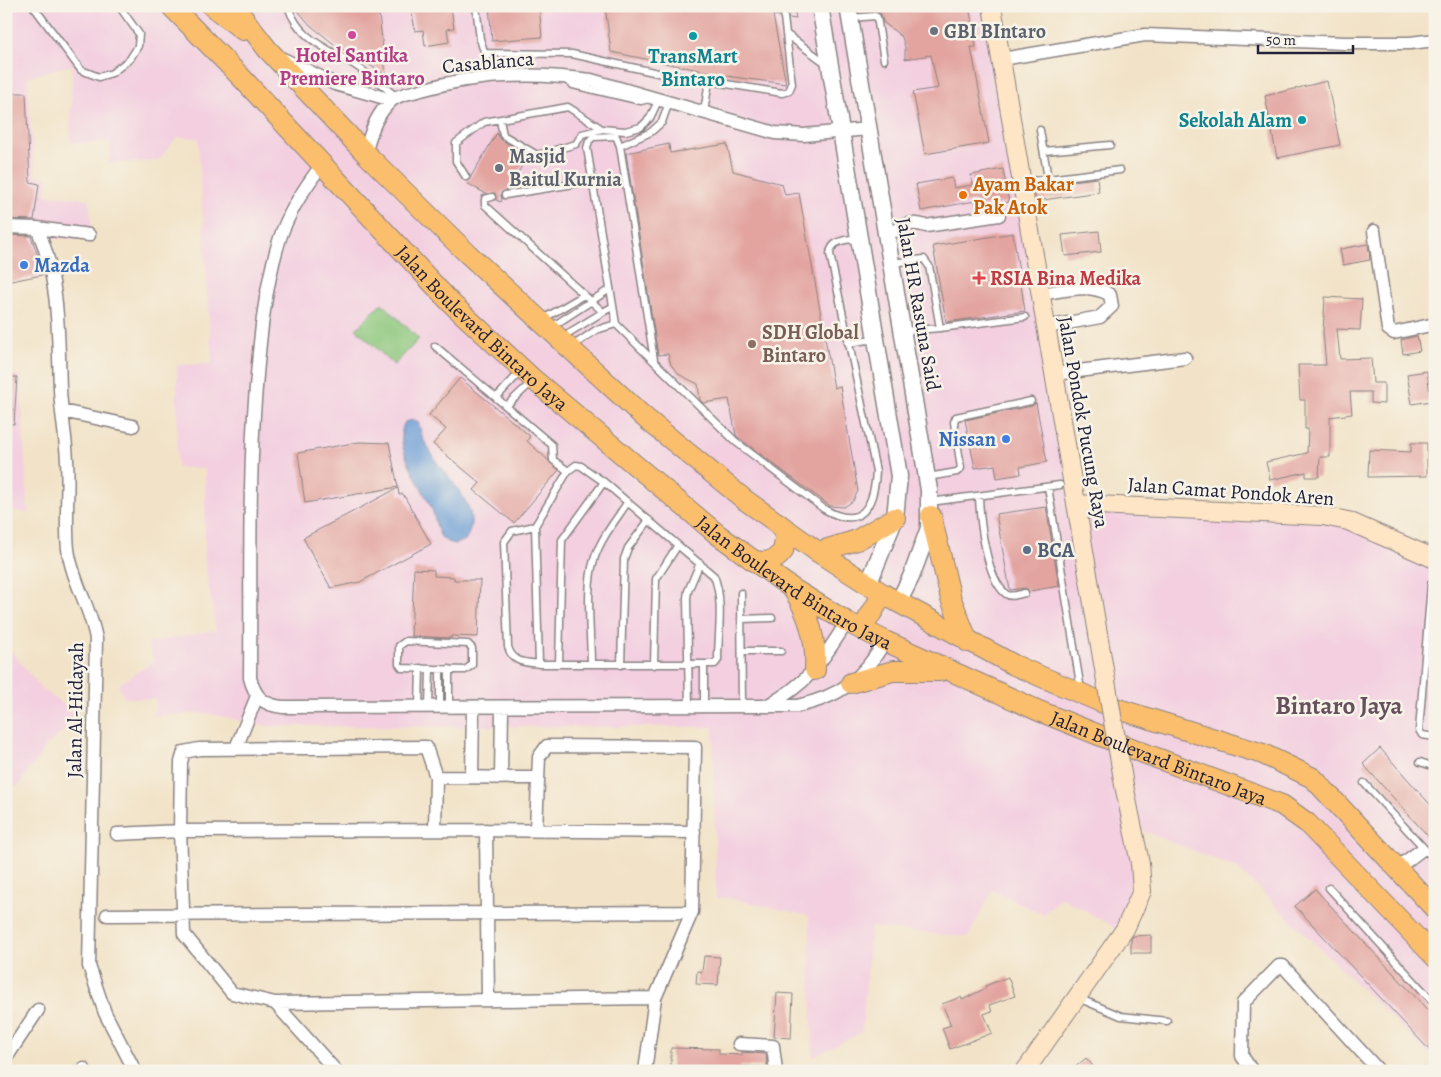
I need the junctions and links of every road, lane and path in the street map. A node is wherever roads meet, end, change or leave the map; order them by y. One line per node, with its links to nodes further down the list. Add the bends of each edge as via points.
1 (33, 6): 8 (lane, via 81,70 99,77 112,73 130,58 138,46 139,34)
2 (171, 6): 19 (main road, Jalan Boulevard Bintaro Jaya)
3 (234, 6): 14 (main road, Jalan Boulevard Bintaro Jaya)
4 (288, 6): 22 (lane, via 302,32 319,46 352,64)
5 (476, 6): 15 (lane, via 480,39)
6 (820, 6): 18 (street)
7 (992, 6): 16 (main road, Jalan Pondok Pucung Raya)
8 (120, 7)
9 (201, 10): 14 (main road, Jalan Boulevard Bintaro Jaya); 19 (main road, Jalan Boulevard Bintaro Jaya)
10 (849, 12): 17 (lane, via 876,16); 27 (street, Jalan HR Rasuna Said)
11 (784, 17): 12 (lane)
12 (786, 34): 18 (lane); 21 (lane, via 792,84 789,91 782,93)
13 (1435, 40): 16 (street, via 1344,43 1145,35)
14 (270, 52): 22 (street, via 335,84); 33 (main road, Jalan Boulevard Bintaro Jaya)
15 (486, 53): 20 (lane); 21 (lane, via 572,54)
16 (1002, 59): 39 (main road, Jalan Pondok Pucung Raya)
17 (884, 60)
18 (831, 67): 29 (street)
19 (240, 76): 34 (main road, Jalan Boulevard Bintaro Jaya)
20 (492, 76): 22 (street, Casablanca, via 451,81); 23 (street, Casablanca, via 560,76 591,80)
21 (709, 82): 24 (lane)
22 (395, 99): 33 (street, via 371,130)
23 (660, 100): 24 (street, Casablanca); 26 (lane, via 641,127 625,131); 31 (lane, via 662,122 651,132)
24 (704, 112): 29 (street, Casablanca, via 775,133 804,135)
25 (500, 120): 26 (lane, via 568,108); 26 (lane, via 502,135 537,155 576,144 582,134); 36 (lane, via 484,122 456,143 456,161)
26 (602, 129)
27 (868, 129): 29 (street, Casablanca); 46 (street, Jalan HR Rasuna Said)
28 (1040, 130): 32 (lane)
29 (841, 131): 48 (street)
30 (1110, 145): 32 (lane)
31 (620, 146): 38 (lane, via 616,136 611,135 589,141); 68 (lane)
32 (1044, 151): 37 (lane)
33 (366, 154): 62 (main road, Jalan Boulevard Bintaro Jaya)
34 (321, 166): 70 (main road, Jalan Boulevard Bintaro Jaya, via 451,303); 122 (street, via 304,188 281,236 272,266 260,337 252,439 250,668)
35 (1120, 170): 37 (lane)
36 (466, 177)
37 (1048, 179): 39 (lane)
38 (593, 181): 40 (lane); 50 (lane)
39 (1022, 182): 52 (main road, Jalan Pondok Pucung Raya)
40 (504, 195)
41 (492, 197): 51 (lane, via 485,199 485,206)
42 (999, 215): 46 (street, via 926,226 920,231)
43 (6, 226): 44 (street)
44 (36, 228): 47 (street); 74 (street, Jalan Al-Hidayah, via 46,254 57,312)
45 (1374, 231): 58 (street, via 1388,328 1394,332)
46 (891, 232): 49 (street, Jalan HR Rasuna Said)
47 (89, 234)
48 (859, 237): 63 (lane, via 834,244 830,254); 65 (street)
49 (891, 263): 60 (lane, via 928,261); 61 (street, Jalan HR Rasuna Said)
50 (610, 289): 53 (lane); 54 (lane)
51 (584, 294): 53 (lane); 62 (lane)
52 (1041, 294): 59 (main road, Jalan Pondok Pucung Raya); 59 (street, via 1085,288 1102,290 1110,295 1112,306 1100,317)
53 (592, 301): 55 (lane); 62 (lane)
54 (612, 306): 55 (lane); 57 (lane)
55 (603, 312): 62 (lane)
56 (1025, 317): 60 (lane)
57 (616, 324): 62 (lane, via 596,330); 68 (lane)
58 (1435, 324)
59 (1046, 327): 69 (main road, Jalan Pondok Pucung Raya)
60 (940, 328): 61 (lane)
61 (902, 331): 66 (street, Jalan HR Rasuna Said)
62 (554, 334): 87 (main road, Jalan Boulevard Bintaro Jaya, via 673,442)
63 (848, 343): 65 (lane); 68 (lane, via 876,471 875,492 870,505 858,516 839,518 736,442)
64 (435, 346): 71 (lane)
65 (878, 347): 66 (street); 85 (street, via 899,476)
66 (906, 350): 77 (street, Jalan HR Rasuna Said)
67 (1185, 358): 69 (street)
68 (654, 360)
69 (1054, 374): 83 (main road, Jalan Pondok Pucung Raya)
70 (528, 375): 71 (lane); 73 (lane); 91 (main road, Jalan Boulevard Bintaro Jaya, via 684,509)
71 (496, 398): 73 (lane)
72 (1031, 401): 77 (lane, via 956,417 961,468 957,472)
73 (506, 406): 76 (lane, via 552,445 553,460)
74 (62, 411): 75 (street); 166 (street, Jalan Al-Hidayah, via 68,460 68,548 74,576 94,622 96,639 89,966 105,1013)
75 (133, 426)
76 (568, 471): 78 (lane, via 579,465); 88 (lane)
77 (928, 477): 84 (street, Jalan HR Rasuna Said)
78 (604, 482): 82 (lane); 107 (lane, via 562,540)
79 (1060, 485): 80 (lane)
80 (1048, 487): 81 (lane); 123 (lane)
81 (979, 497): 84 (lane); 97 (lane, via 988,558 995,579 1010,596)
82 (627, 503): 86 (lane); 108 (lane, via 594,560)
83 (1076, 504): 92 (main road, Jalan Camat Pondok Aren, via 1323,516 1348,521); 157 (main road, Jalan Pondok Pucung Raya, bridge, via 1140,863 1142,891 1125,929)
84 (931, 509): 98 (street, Jalan HR Rasuna Said, via 925,543); 103 (main road, via 948,588)
85 (895, 518): 90 (main road, via 857,540); 98 (street)
86 (649, 520): 89 (lane); 109 (lane, via 628,548 624,559)
87 (778, 523): 90 (main road, Jalan Boulevard Bintaro Jaya); 91 (main road, via 786,536 783,551 771,561 761,563)
88 (535, 526): 106 (lane); 106 (lane, via 512,531 504,542 508,647 511,656 518,661)
89 (678, 545): 93 (lane); 110 (lane, via 656,578)
90 (818, 552): 98 (main road, Jalan Boulevard Bintaro Jaya)
91 (751, 559): 95 (main road, Jalan Boulevard Bintaro Jaya)
92 (1435, 559)
93 (700, 563): 112 (lane, via 687,598); 113 (lane, via 718,584 718,660 713,665)
94 (1435, 582): 131 (lane, via 1431,584 1419,730)
95 (793, 588): 101 (main road, Jalan Boulevard Bintaro Jaya); 118 (main road, via 811,627)
96 (741, 593): 100 (lane)
97 (1025, 593)
98 (883, 594): 101 (main road); 103 (main road, Jalan Boulevard Bintaro Jaya)
99 (772, 618): 100 (lane)
100 (741, 619): 104 (lane)
101 (855, 626): 102 (main road, Jalan Boulevard Bintaro Jaya); 118 (street)
102 (885, 641): 119 (main road, Jalan Boulevard Bintaro Jaya); 120 (street, via 868,668)
103 (968, 642): 111 (main road, Jalan Boulevard Bintaro Jaya)
104 (742, 651): 105 (lane); 126 (lane)
105 (781, 651)
106 (539, 664): 107 (lane)
107 (559, 664): 108 (lane)
108 (591, 664): 109 (lane)
109 (621, 664): 110 (lane)
110 (654, 665): 112 (lane)
111 (1014, 665): 121 (main road, via 1001,667 995,674 994,683); 123 (main road, Jalan Boulevard Bintaro Jaya)
112 (689, 666): 113 (lane); 124 (lane)
113 (704, 666): 125 (lane)
114 (420, 668): 115 (lane); 117 (lane, via 400,667 400,644 470,645 471,667); 128 (lane)
115 (430, 669): 116 (lane); 128 (lane)
116 (440, 669): 117 (lane); 128 (lane)
117 (449, 669): 128 (lane)
118 (815, 670): 127 (street, via 793,691)
119 (954, 673): 120 (main road, via 908,669); 121 (main road, Jalan Boulevard Bintaro Jaya)
120 (851, 683): 127 (street, via 808,704)
121 (1001, 693): 155 (main road, Jalan Boulevard Bintaro Jaya, via 1137,751 1282,805 1307,824)
122 (257, 696): 128 (street, via 269,706 283,707); 132 (street)
123 (1082, 696): 148 (main road, Jalan Boulevard Bintaro Jaya, via 1136,716 1263,754 1313,778)
124 (689, 707): 125 (street); 130 (street)
125 (704, 707): 126 (street)
126 (742, 707): 127 (street)
127 (764, 707)
128 (434, 708): 129 (street)
129 (473, 708): 130 (street); 136 (street)
130 (502, 708): 137 (street)
131 (1435, 737)
132 (236, 748): 135 (street, via 426,747); 143 (street, via 184,752)
133 (1420, 762): 134 (lane)
134 (1435, 767)
135 (436, 777): 136 (street); 140 (street)
136 (472, 777): 137 (street)
137 (501, 778): 138 (street)
138 (537, 778): 142 (street); 144 (street, via 539,757 547,746 695,747)
139 (1364, 783): 146 (lane)
140 (436, 830): 141 (street); 143 (street)
141 (486, 830): 142 (street); 152 (street)
142 (536, 830): 144 (street)
143 (180, 831): 145 (street); 154 (street)
144 (694, 832): 151 (street)
145 (118, 834)
146 (1424, 848): 147 (lane); 148 (lane)
147 (1435, 860)
148 (1398, 867): 150 (main road, Jalan Boulevard Bintaro Jaya)
149 (1330, 888): 160 (lane)
150 (1435, 909)
151 (692, 912): 152 (street); 156 (street)
152 (487, 913): 154 (street); 158 (street)
153 (107, 915): 154 (street)
154 (183, 915): 159 (street, via 184,934 232,993)
155 (1435, 957)
156 (655, 998): 158 (street); 168 (street)
157 (1078, 998): 162 (lane, via 1121,1016); 165 (main road, Jalan Pondok Pucung Raya)
158 (488, 999): 159 (street)
159 (275, 1003): 167 (street)
160 (1435, 1004)
161 (38, 1010): 164 (street)
162 (1167, 1021)
163 (739, 1044): 169 (street, via 773,1046)
164 (6, 1058)
165 (1026, 1070)
166 (135, 1071)
167 (336, 1071)
168 (645, 1071)
169 (776, 1071)
170 (1252, 1071): 171 (street, via 1242,1056 1243,1003 1279,966 1283,966)
171 (1378, 1071)

